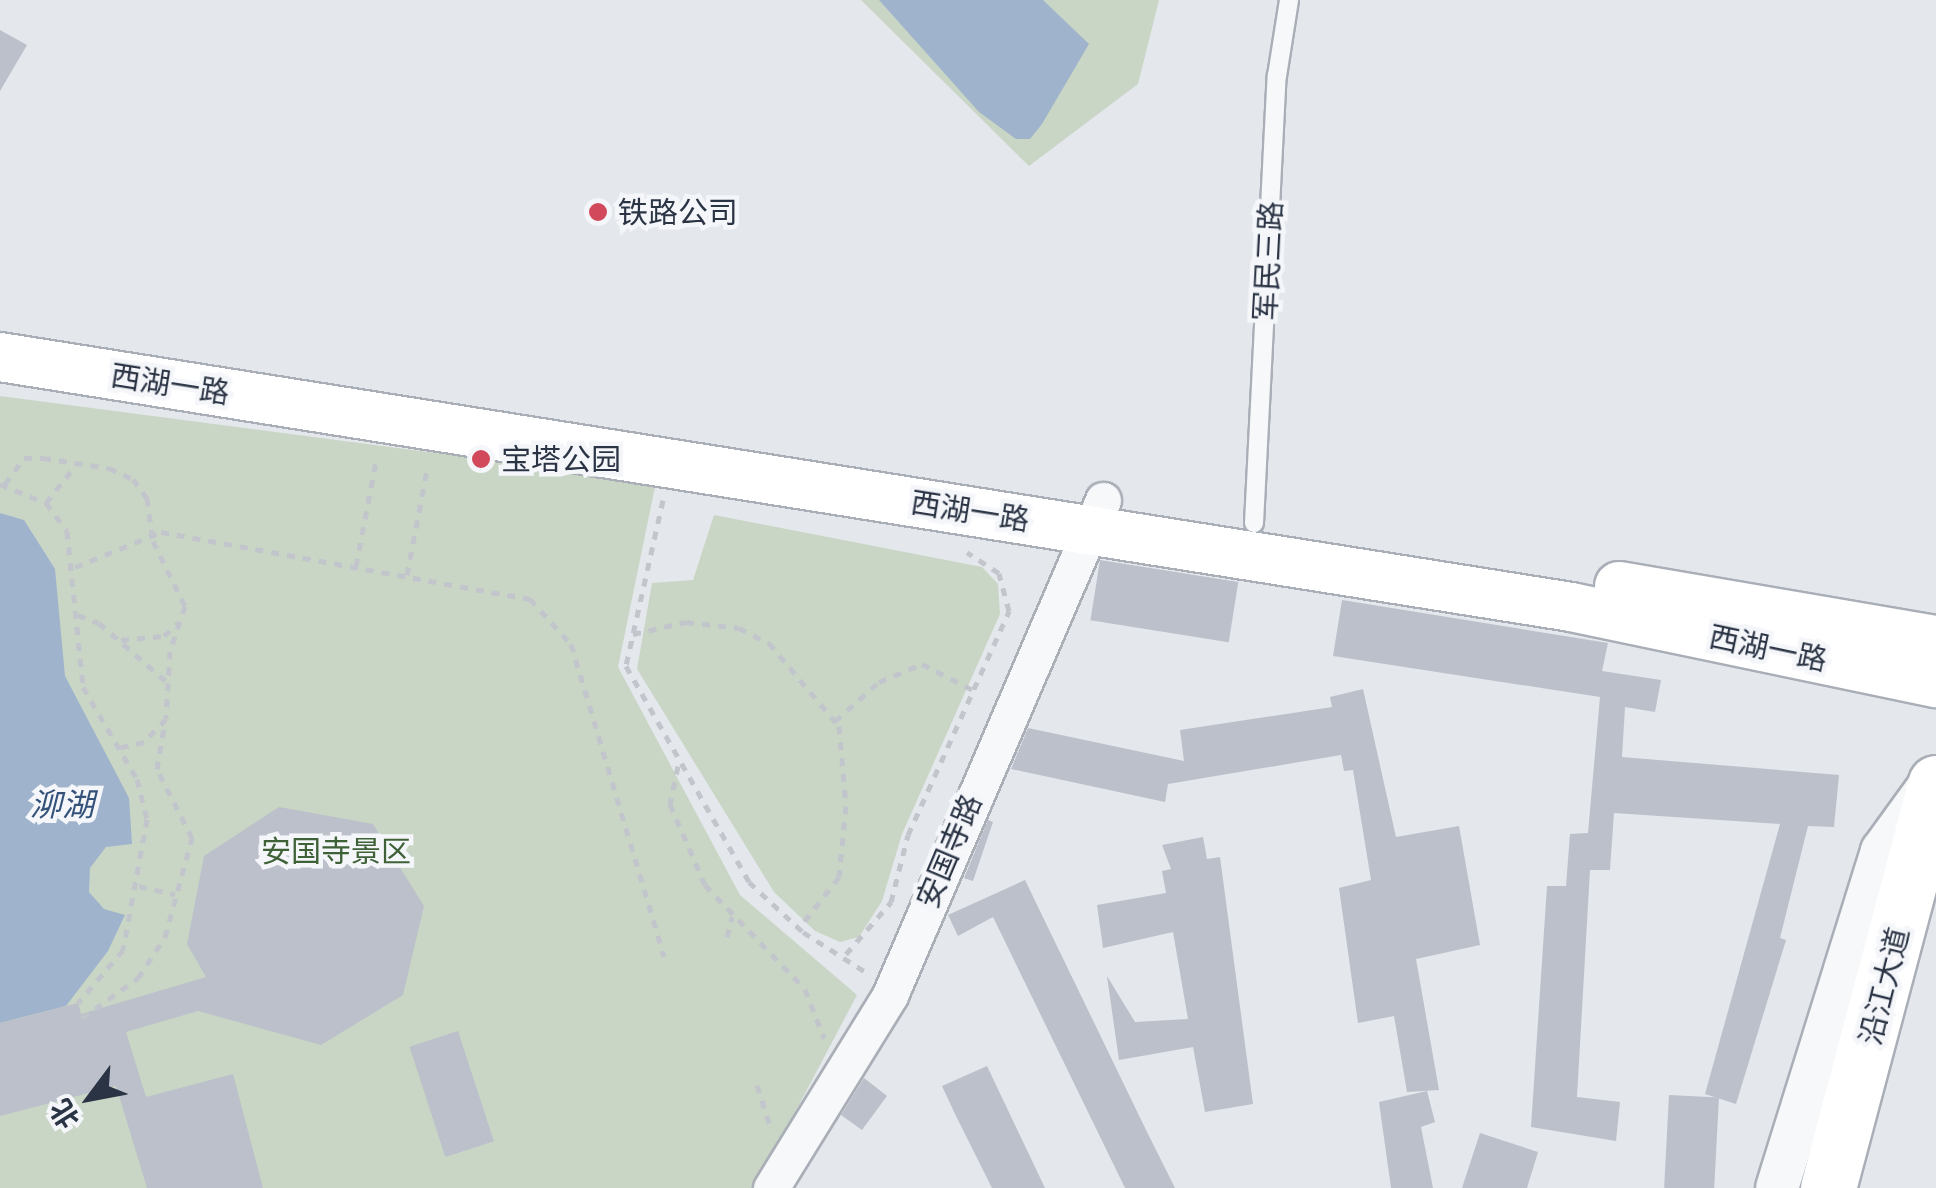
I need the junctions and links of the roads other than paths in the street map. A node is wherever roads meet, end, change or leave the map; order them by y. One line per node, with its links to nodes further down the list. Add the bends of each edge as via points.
1 (1288, 0): 5 (lane, 军民三路, via 1277,76)
2 (0, 326): 4 (main road, 西湖一路)
3 (0, 357): 4 (main road, 西湖一路, via 436,425 673,487)
4 (1096, 515): 5 (main road, 西湖一路); 7 (main road, 西湖一路); 10 (street, 安国寺路, via 890,995)
5 (1254, 524): 6 (main road, 西湖一路)
6 (1936, 640)
7 (1936, 683)
8 (1936, 780): 11 (street, via 1882,851); 12 (main road, 沿江大道)
9 (1936, 916): 13 (main road, 沿江大道)
10 (781, 1185)
11 (1777, 1188)
12 (1828, 1188)
13 (1856, 1188)

